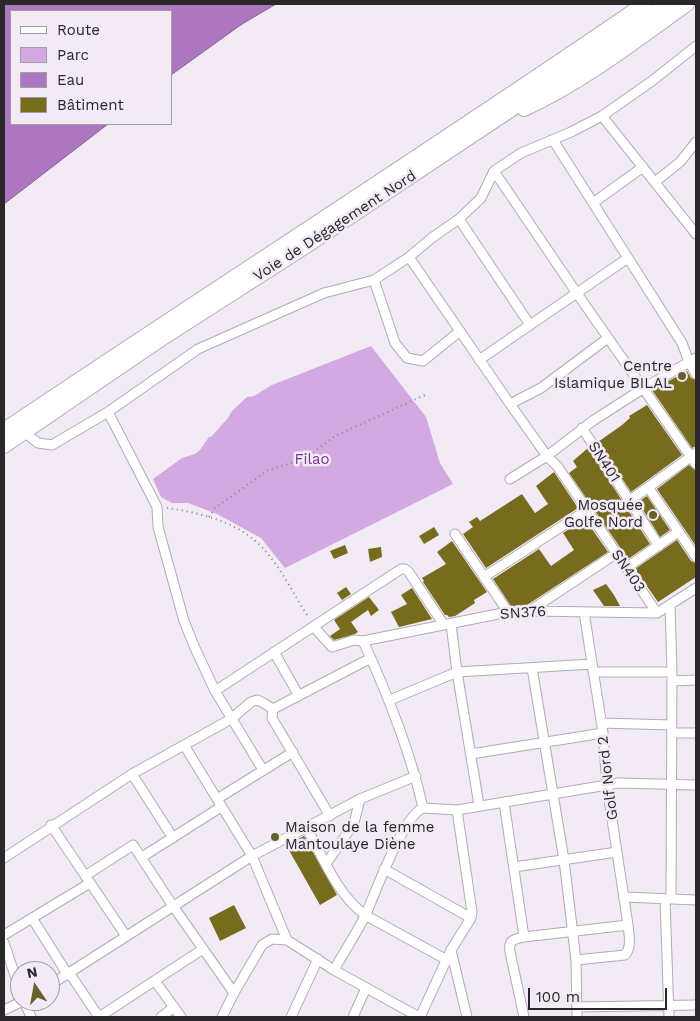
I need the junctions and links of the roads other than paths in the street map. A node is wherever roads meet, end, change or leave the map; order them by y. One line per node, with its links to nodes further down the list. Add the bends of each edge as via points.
1 (644, 4): 29 (highway, Voie de Dégagement Nord, via 495,107)
2 (666, 4): 6 (highway, Voie de Dégagement Nord)
3 (687, 4): 6 (highway, via 560,91)
4 (696, 46): 5 (street)
5 (602, 116): 7 (street); 9 (street)
6 (498, 119): 30 (highway, Voie de Dégagement Nord)
7 (553, 140): 10 (street, via 521,153); 12 (street)
8 (696, 142): 11 (street, via 680,162)
9 (643, 167): 11 (street); 12 (street)
10 (494, 171): 13 (street, via 480,198); 18 (street)
11 (655, 182): 14 (street)
12 (593, 203): 16 (street)
13 (458, 219): 15 (street); 19 (street)
14 (696, 234)
15 (409, 257): 17 (street); 20 (street, SN403)
16 (628, 258): 18 (street); 23 (street)
17 (374, 280): 20 (street, via 396,343 407,358 423,361); 27 (street, via 324,293 198,349)
18 (576, 292): 19 (street); 21 (street)
19 (530, 325): 22 (street)
20 (460, 332): 22 (street, SN403)
21 (608, 338): 25 (street); 26 (street, via 541,388)
22 (479, 360): 26 (street, SN403)
23 (692, 360): 24 (street); 25 (street)
24 (696, 374)
25 (644, 388): 28 (street); 33 (street)
26 (510, 404): 32 (street, SN403)
27 (108, 412): 30 (street, via 52,445 38,443); 61 (street, via 157,507 158,527 184,622)
28 (582, 428): 32 (street); 36 (street, SN401)
29 (4, 430)
30 (24, 432): 31 (highway, Voie de Dégagement Nord)
31 (4, 446)
32 (547, 456): 34 (street); 37 (street, SN403)
33 (695, 458): 35 (street)
34 (510, 479)
35 (648, 487): 36 (street); 38 (street)
36 (629, 501): 40 (street, SN401)
37 (587, 510): 41 (street, SN403); 44 (street)
38 (678, 532): 40 (street); 42 (street)
39 (455, 534): 44 (street)
40 (659, 546): 43 (street)
41 (617, 554): 43 (street, SN403); 47 (street)
42 (696, 557)
43 (626, 568): 50 (street, SN403)
44 (484, 577): 48 (street)
45 (696, 588): 46 (street, SN376)
46 (670, 606): 50 (street, SN376); 59 (street)
47 (531, 611): 48 (street, SN376); 49 (street, SN376)
48 (508, 612): 51 (street, SN376)
49 (584, 612): 50 (street, SN376); 57 (street, Golf Nord 2)
50 (657, 613)
51 (448, 625): 52 (street, via 405,568); 53 (street, SN376); 58 (street)
52 (314, 627): 53 (street, SN376, via 332,647 354,640); 54 (street)
53 (363, 641): 55 (street)
54 (274, 652): 61 (street); 62 (street)
55 (371, 658): 62 (street); 63 (street)
56 (532, 668): 57 (street); 58 (street); 70 (street)
57 (593, 668): 59 (street); 66 (street, Golf Nord 2)
58 (457, 672): 63 (street); 73 (street)
59 (672, 676): 60 (street); 67 (street)
60 (696, 680)
61 (214, 691): 65 (street)
62 (299, 696): 64 (street)
63 (390, 700): 76 (street)
64 (273, 709): 65 (street, via 257,700); 72 (street, via 272,718)
65 (231, 719): 71 (street); 74 (street)
66 (601, 723): 67 (street); 69 (street, Golf Nord 2)
67 (672, 729): 68 (street); 77 (street)
68 (696, 733)
69 (603, 734): 70 (street); 79 (street, Golf Nord 2)
70 (544, 743): 73 (street); 80 (street)
71 (184, 745): 75 (street); 83 (street)
72 (293, 752): 74 (street); 87 (street)
73 (471, 754): 84 (street)
74 (263, 770): 83 (street)
75 (132, 774): 88 (street); 90 (street)
76 (416, 776): 81 (street); 85 (street)
77 (671, 785): 78 (street); 79 (street); 101 (street)
78 (696, 785)
79 (607, 786): 80 (street); 91 (street, Golf Nord 2)
80 (552, 794): 82 (street); 95 (street)
81 (360, 799): 87 (street); 96 (street, via 354,823)
82 (504, 802): 84 (street); 97 (street)
83 (219, 803): 90 (street); 93 (street)
84 (479, 805): 86 (street)
85 (423, 808): 86 (street); 98 (street, via 412,816)
86 (458, 810): 106 (street)
87 (330, 816): 89 (street)
88 (52, 826): 94 (street); 99 (street)
89 (307, 828): 93 (street); 96 (street)
90 (173, 838): 92 (street)
91 (618, 852): 95 (street); 100 (street, Golf Nord 2)
92 (142, 856): 99 (street, via 132,845); 103 (street)
93 (252, 856): 103 (street); 112 (street)
94 (4, 858)
95 (564, 860): 97 (street); 108 (street)
96 (326, 864): 104 (street, via 346,898)
97 (514, 867): 111 (street)
98 (384, 869): 104 (street); 106 (street)
99 (88, 879): 105 (street); 110 (street)
100 (624, 897): 101 (street); 107 (street, Golf Nord 2)
101 (668, 899): 102 (street); 127 (street)
102 (696, 900)
103 (173, 906): 110 (street); 114 (street)
104 (365, 915): 117 (street); 120 (street)
105 (32, 918): 109 (street); 121 (street)
106 (471, 918): 115 (street)
107 (628, 925): 108 (street); 118 (street, Golf Nord 2, via 630,944 625,955)
108 (573, 932): 111 (street); 118 (street)
109 (4, 935)
110 (126, 936): 121 (street)
111 (524, 936): 138 (street, via 513,940 509,947)
112 (287, 940): 116 (street); 125 (street, via 272,939 264,943)
113 (4, 942): 119 (street)
114 (203, 949): 123 (street); 125 (street)
115 (452, 950): 117 (street); 137 (street)
116 (318, 959): 120 (street); 134 (street)
117 (447, 960): 136 (street)
118 (576, 960): 129 (street)
119 (10, 961)
120 (334, 970): 124 (street)
121 (69, 974): 122 (street); 130 (street)
122 (60, 979)
123 (155, 981): 128 (street); 130 (street)
124 (366, 988): 135 (street); 136 (street)
125 (234, 993): 133 (street)
126 (696, 1005): 127 (street)
127 (668, 1006): 129 (street); 140 (street)
128 (174, 1007): 131 (street); 132 (street)
129 (577, 1007): 139 (street)
130 (99, 1017)
131 (161, 1017)
132 (181, 1017)
133 (222, 1017)
134 (291, 1017)
135 (353, 1017)
136 (420, 1017)
137 (467, 1017)
138 (524, 1017)
139 (577, 1017)
140 (668, 1017)

